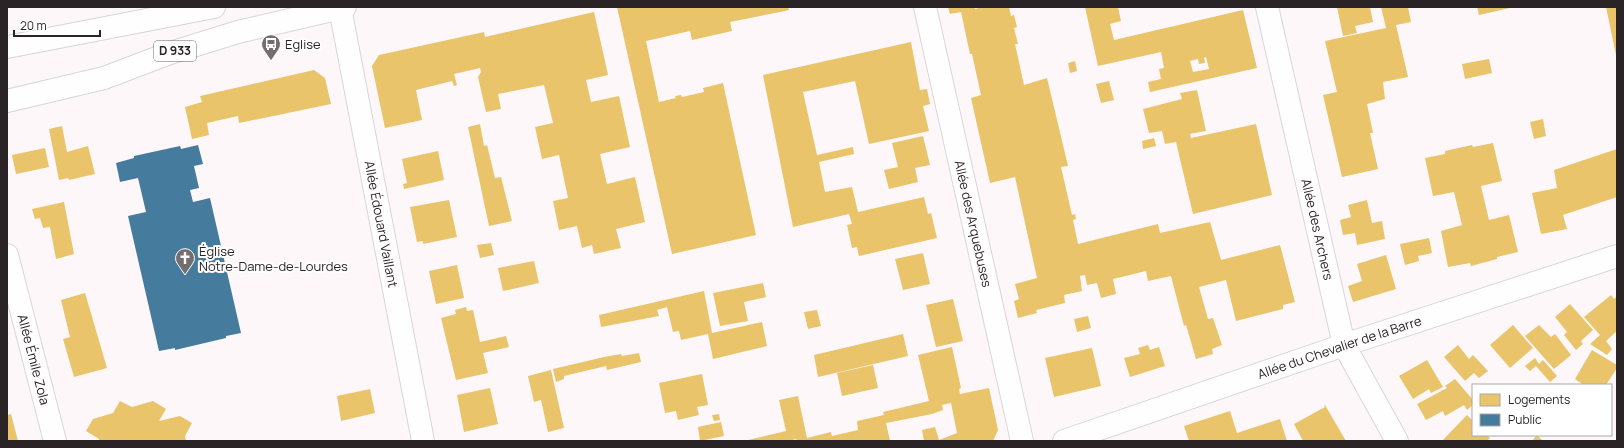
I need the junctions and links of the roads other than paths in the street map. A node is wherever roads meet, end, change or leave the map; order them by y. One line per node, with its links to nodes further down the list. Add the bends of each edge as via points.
1 (214, 7): 5 (street)
2 (925, 7): 12 (street, Allée des Arquebuses)
3 (1267, 7): 9 (street, Allée des Archers)
4 (342, 8): 6 (street, D 933, via 238,32 170,53 104,78); 11 (street, Allée Édouard Vaillant)
5 (7, 47)
6 (7, 101)
7 (7, 255): 10 (street, Allée Émile Zola)
8 (1617, 256): 9 (street, Allée du Chevalier de la Barre)
9 (1344, 345): 13 (street, Allée du Chevalier de la Barre); 14 (street, Allée des Archers)
10 (55, 441)
11 (423, 441)
12 (1022, 441)
13 (1064, 441)
14 (1397, 441)

